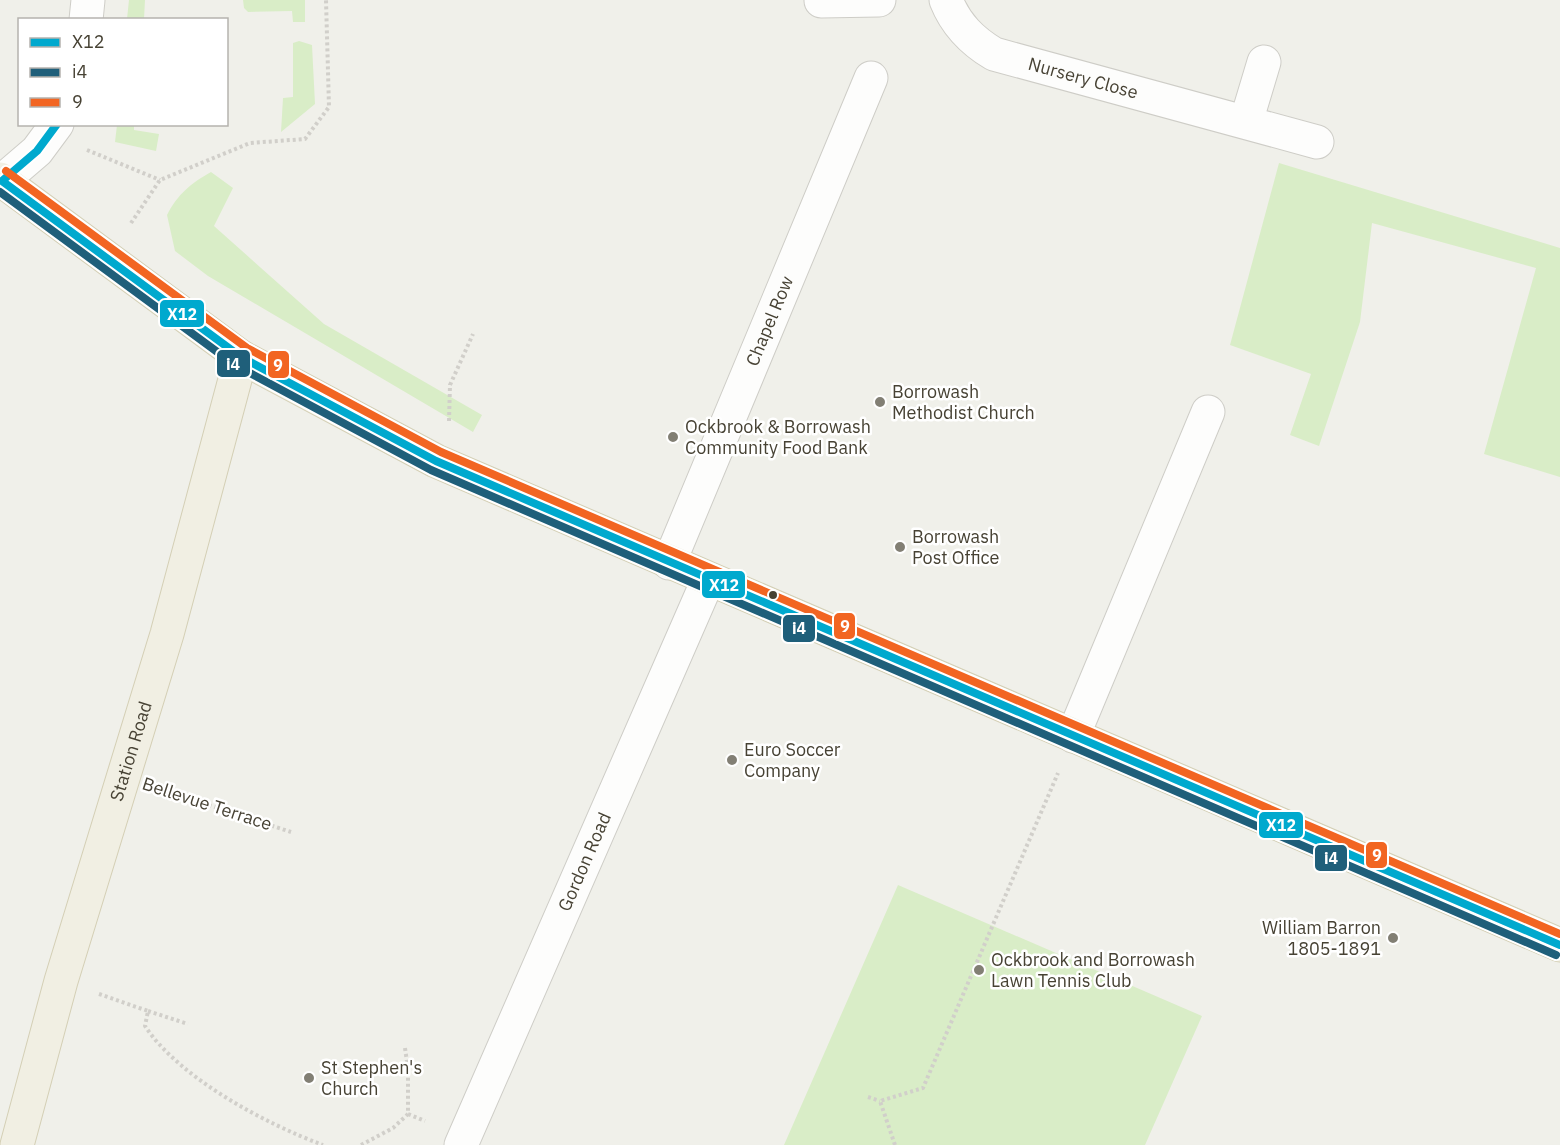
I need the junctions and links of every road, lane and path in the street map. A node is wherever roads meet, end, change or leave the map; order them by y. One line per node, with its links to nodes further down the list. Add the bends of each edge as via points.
1 (88, 0): 6 (street)
2 (326, 0): 13 (path, via 329,107 305,139 250,143)
3 (879, 0): 5 (street)
4 (946, 0): 9 (street, Nursery Close, via 960,27 994,54)
5 (821, 1)
6 (86, 18)
7 (1264, 62): 9 (street)
8 (871, 78): 19 (street, Chapel Row)
9 (1246, 122): 11 (street, Nursery Close)
10 (54, 130): 12 (street); 13 (path)
11 (1317, 142)
12 (1, 180): 14 (main road)
13 (160, 180): 14 (path)
14 (107, 259): 16 (main road)
15 (473, 334): 18 (path, via 450,385)
16 (241, 357): 18 (main road); 22 (main road, Station Road, via 167,634)
17 (1208, 412): 21 (street)
18 (448, 467): 19 (main road)
19 (669, 563): 20 (main road)
20 (708, 580): 21 (main road); 34 (street, Gordon Road)
21 (1073, 736): 24 (main road); 30 (path, via 923,1088)
22 (122, 777): 23 (path, Bellevue Terrace); 25 (main road, Station Road)
23 (291, 832)
24 (1560, 945)
25 (62, 981): 26 (path); 31 (main road, Station Road)
26 (148, 1011): 27 (path); 32 (path, via 145,1026 156,1043 189,1070 235,1104)
27 (188, 1024)
28 (405, 1048): 33 (path, via 408,1114 393,1128)
29 (868, 1097): 30 (path)
30 (880, 1101): 35 (path)
31 (17, 1145)
32 (323, 1145)
33 (361, 1145)
34 (461, 1145)
35 (895, 1145)

